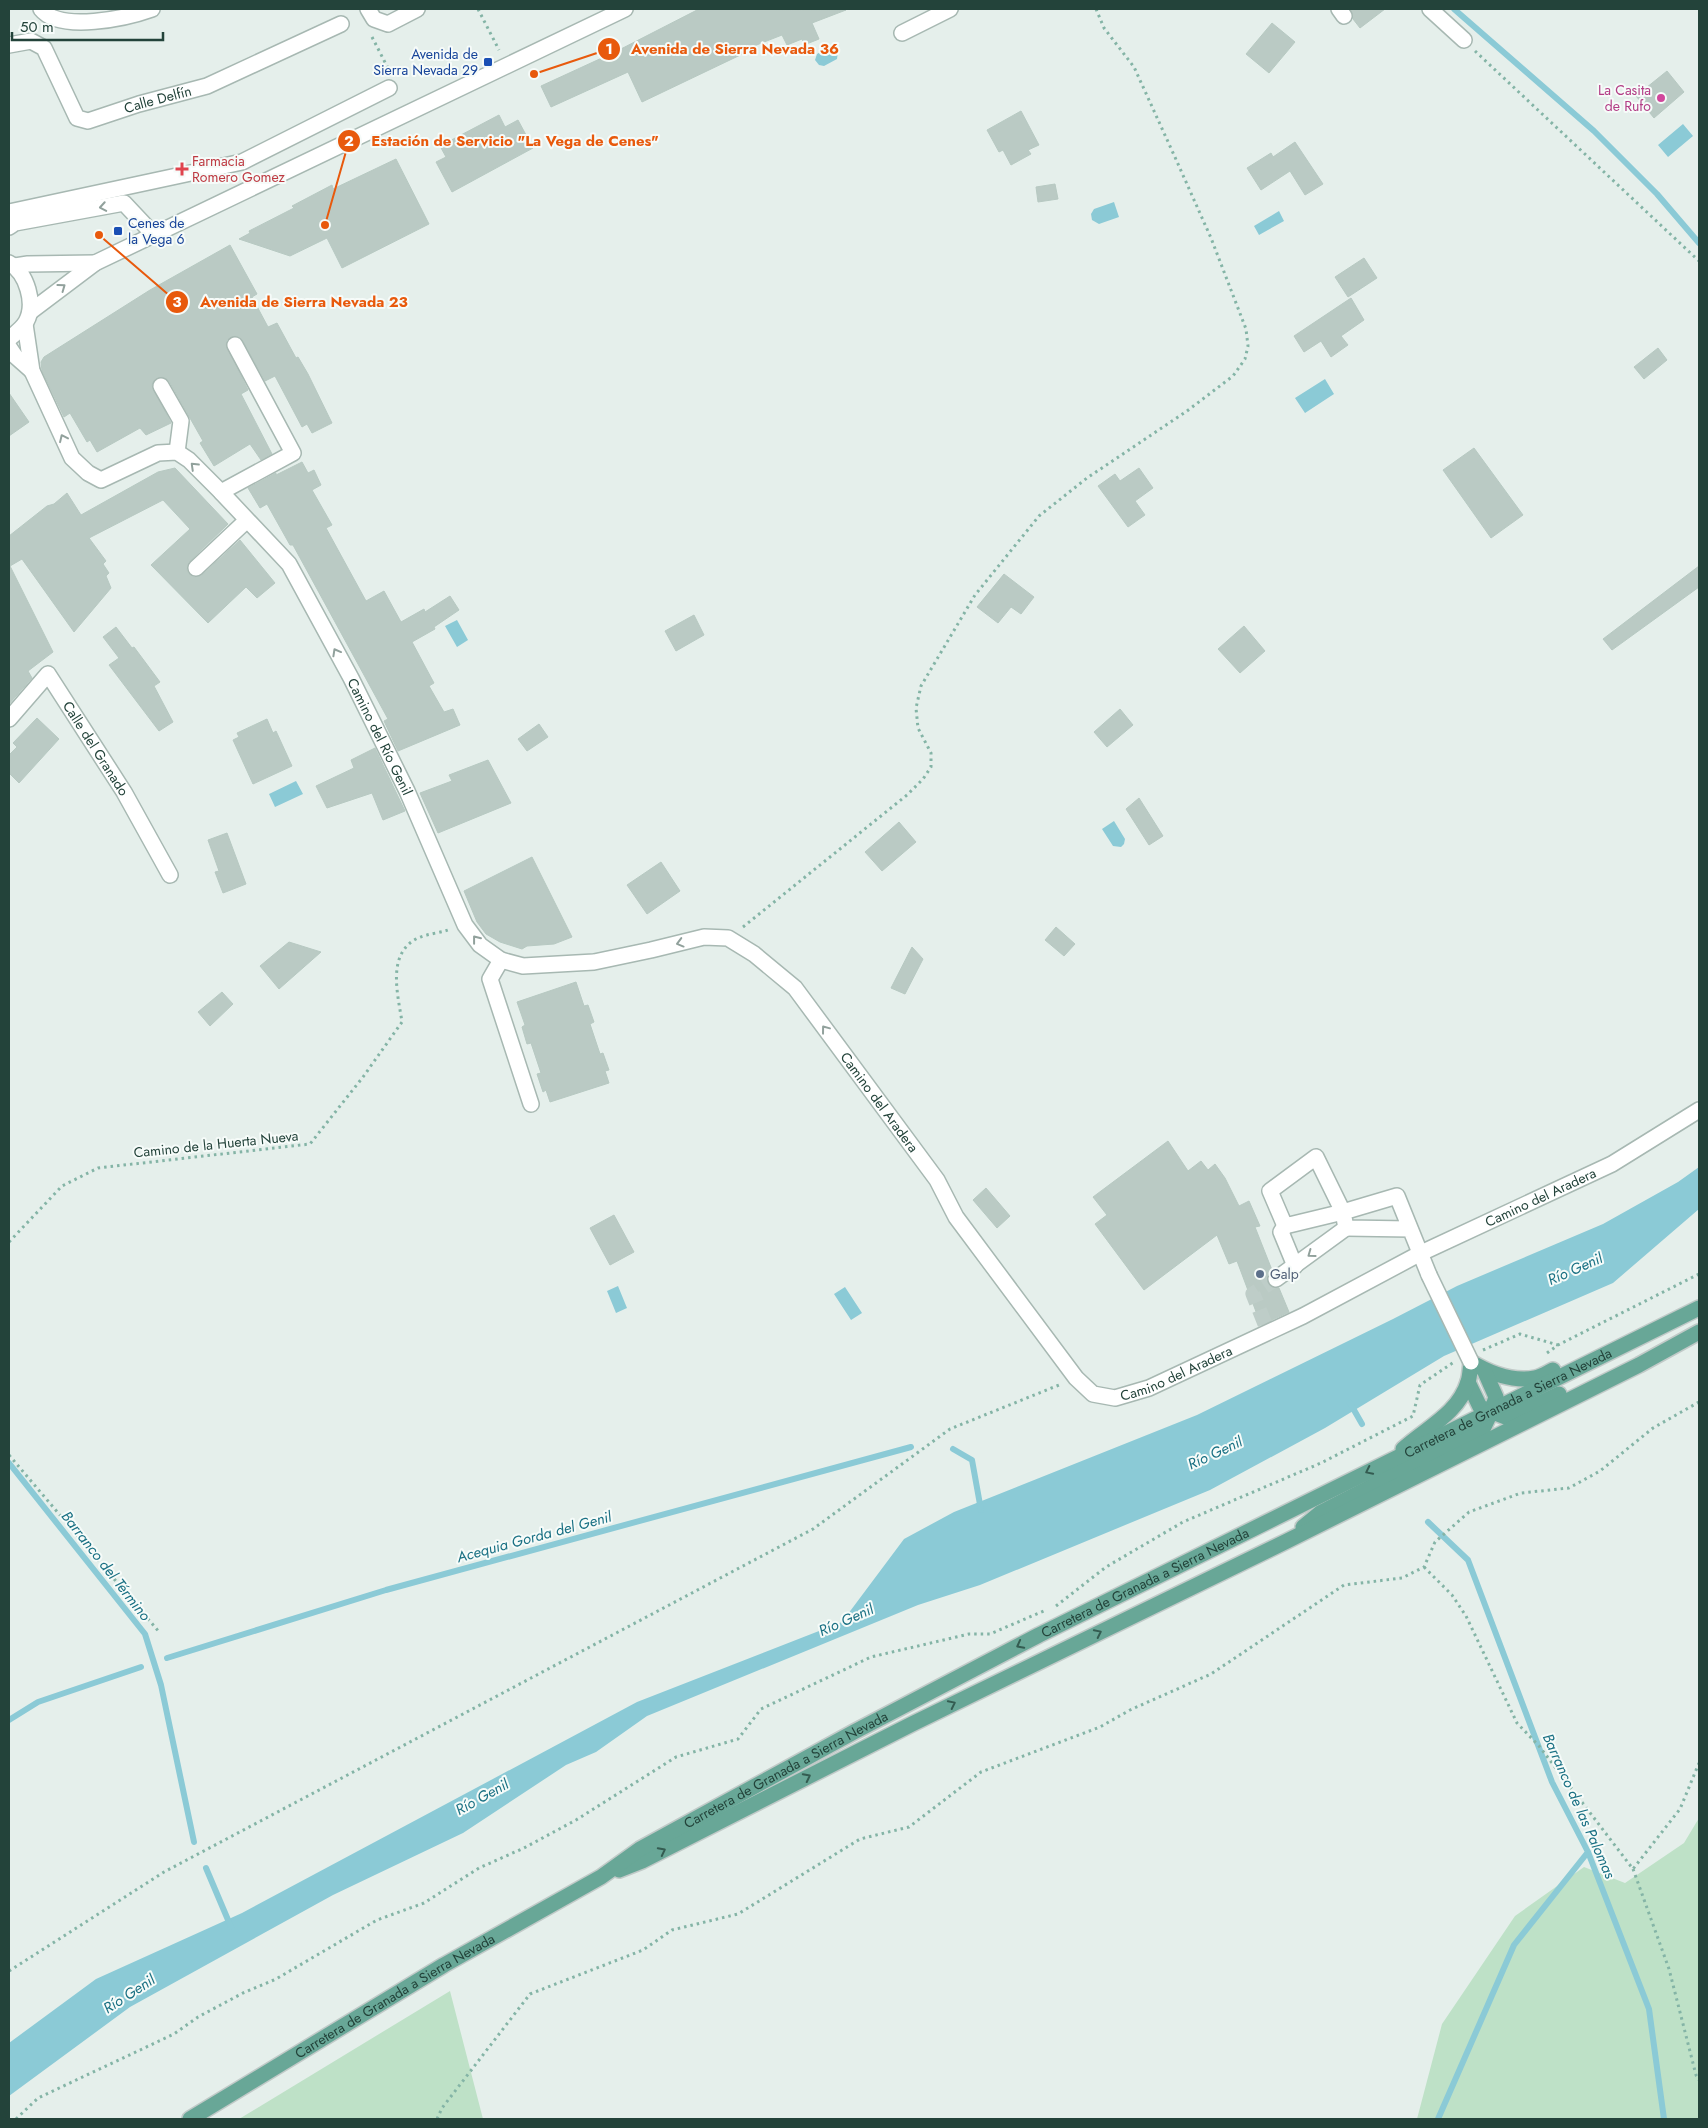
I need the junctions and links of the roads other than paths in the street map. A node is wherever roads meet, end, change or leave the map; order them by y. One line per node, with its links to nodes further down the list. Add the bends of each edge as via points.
1 (41, 9): 2 (street, via 46,15 81,23 132,16)
2 (152, 9)
3 (368, 9): 4 (street, via 374,19 388,24)
4 (417, 9)
5 (626, 9): 15 (street)
6 (950, 9): 9 (street)
7 (1430, 9): 10 (street)
8 (341, 24): 11 (street, Calle Delfín, via 207,86 88,121 77,118 44,48 31,41)
9 (902, 33)
10 (1464, 40)
11 (9, 45)
12 (389, 88): 13 (street, via 242,162)
13 (9, 212)
14 (9, 227): 15 (street, one-way to 14, via 124,203 15,223)
15 (155, 236): 16 (street)
16 (95, 263): 17 (street); 18 (street, one-way to 16)
17 (12, 265): 18 (street, via 28,288)
18 (27, 318): 19 (street); 22 (street)
19 (9, 339)
20 (235, 345): 25 (street, via 293,454)
21 (9, 347): 22 (street)
22 (32, 371): 24 (street, one-way to 22, via 158,453 101,480 72,458)
23 (161, 386): 24 (street, via 181,421)
24 (177, 452): 25 (street, Camino del Río Genil, one-way to 24)
25 (221, 492): 26 (street, Camino del Río Genil)
26 (246, 520): 27 (street); 31 (street, Camino del Río Genil, one-way to 26, via 480,945 466,925 407,791 289,564)
27 (196, 568)
28 (9, 718): 29 (street, Calle del Granado, via 48,674 124,792)
29 (170, 875)
30 (728, 938): 31 (street, Camino del Río Genil, one-way to 31, via 704,937 594,962 523,966); 38 (street, Camino del Aradera, one-way to 30, via 1303,1316 1267,1328 1150,1388 1115,1398 1093,1394 1076,1378 956,1217 937,1180 795,988 754,954)
31 (501, 960): 32 (street, via 490,979)
32 (531, 1104)
33 (1699, 1110): 38 (street, Camino del Aradera, via 1612,1164)
34 (1343, 1212): 35 (street); 35 (street, via 1316,1157 1270,1191); 36 (street); 37 (street, via 1397,1196)
35 (1285, 1226): 39 (street, via 1281,1232)
36 (1346, 1228): 37 (street); 39 (street, one-way to 39)
37 (1410, 1229): 38 (street)
38 (1419, 1254): 44 (street, bridge)
39 (1295, 1266): 40 (street)
40 (1276, 1279)
41 (1699, 1308): 42 (main road, Carretera de Granada a Sierra Nevada)
42 (1672, 1322): 44 (main road, via 1629,1332 1536,1378 1519,1379); 47 (main road, Carretera de Granada a Sierra Nevada)
43 (1699, 1332): 45 (main road, Carretera de Granada a Sierra Nevada)
44 (1472, 1362): 46 (main road); 47 (main road, via 1496,1397)
45 (1639, 1366): 47 (main road, via 1592,1378 1508,1418); 49 (main road, Carretera de Granada a Sierra Nevada)
46 (1468, 1382): 47 (main road, via 1480,1407); 48 (main road, via 1455,1406 1438,1424 1420,1434)
47 (1491, 1412): 48 (main road, Carretera de Granada a Sierra Nevada); 49 (main road, via 1483,1429 1320,1513)
48 (1388, 1462): 50 (main road, Carretera de Granada a Sierra Nevada, one-way to 50, via 1039,1635 862,1728 640,1849)
49 (1286, 1541): 50 (main road, Carretera de Granada a Sierra Nevada, one-way to 49, via 642,1862 912,1724)
50 (601, 1877): 51 (main road, Carretera de Granada a Sierra Nevada, via 444,1965)
51 (190, 2119)

